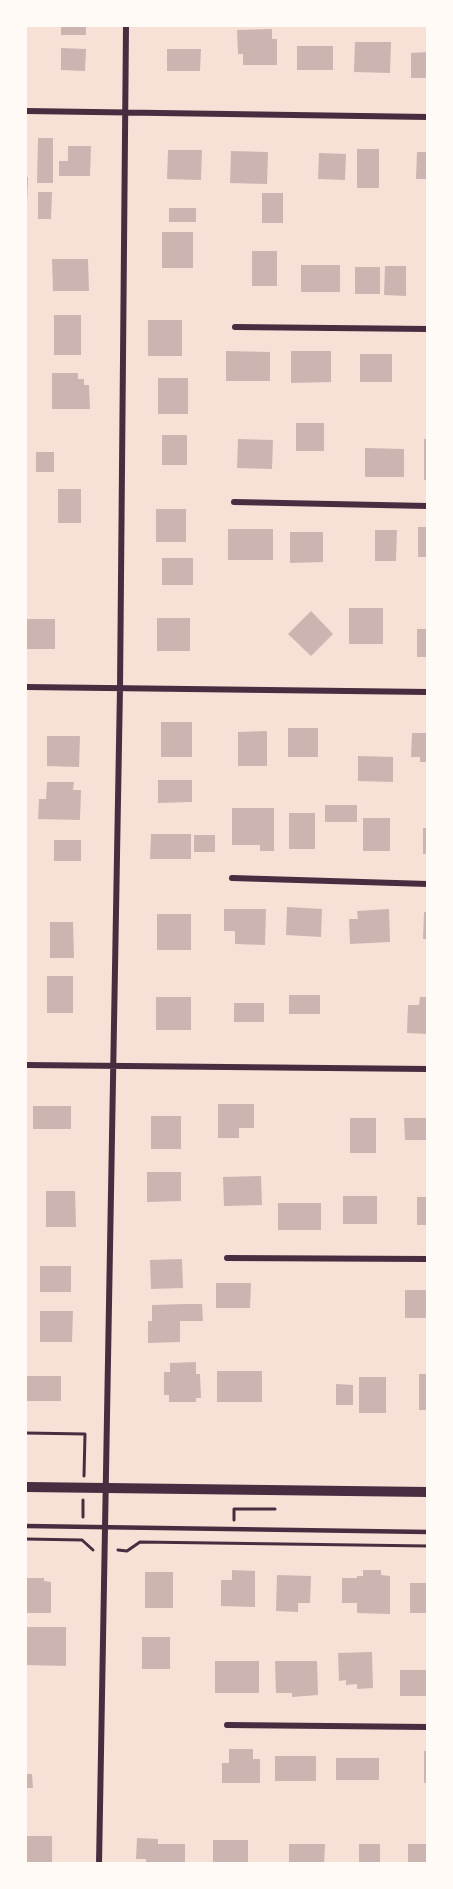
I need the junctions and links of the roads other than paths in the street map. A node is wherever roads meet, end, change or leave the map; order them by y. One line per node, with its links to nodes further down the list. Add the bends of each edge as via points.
1 (126, 26): 3 (street)
2 (26, 111): 3 (street)
3 (125, 114): 4 (street); 10 (street)
4 (428, 117)
5 (235, 327): 6 (street)
6 (428, 329)
7 (234, 502): 8 (street)
8 (428, 506)
9 (26, 687): 10 (street)
10 (120, 688): 11 (street); 15 (street)
11 (428, 692)
12 (232, 878): 13 (street)
13 (428, 884)
14 (26, 1065): 15 (street)
15 (113, 1066): 16 (street); 20 (street)
16 (428, 1070)
17 (227, 1258): 18 (street)
18 (428, 1259)
19 (26, 1486): 20 (street)
20 (106, 1487): 21 (street); 23 (street)
21 (428, 1492)
22 (26, 1526): 23 (lane)
23 (104, 1527): 24 (lane); 27 (street)
24 (428, 1532)
25 (227, 1725): 26 (street)
26 (428, 1727)
27 (99, 1863)

